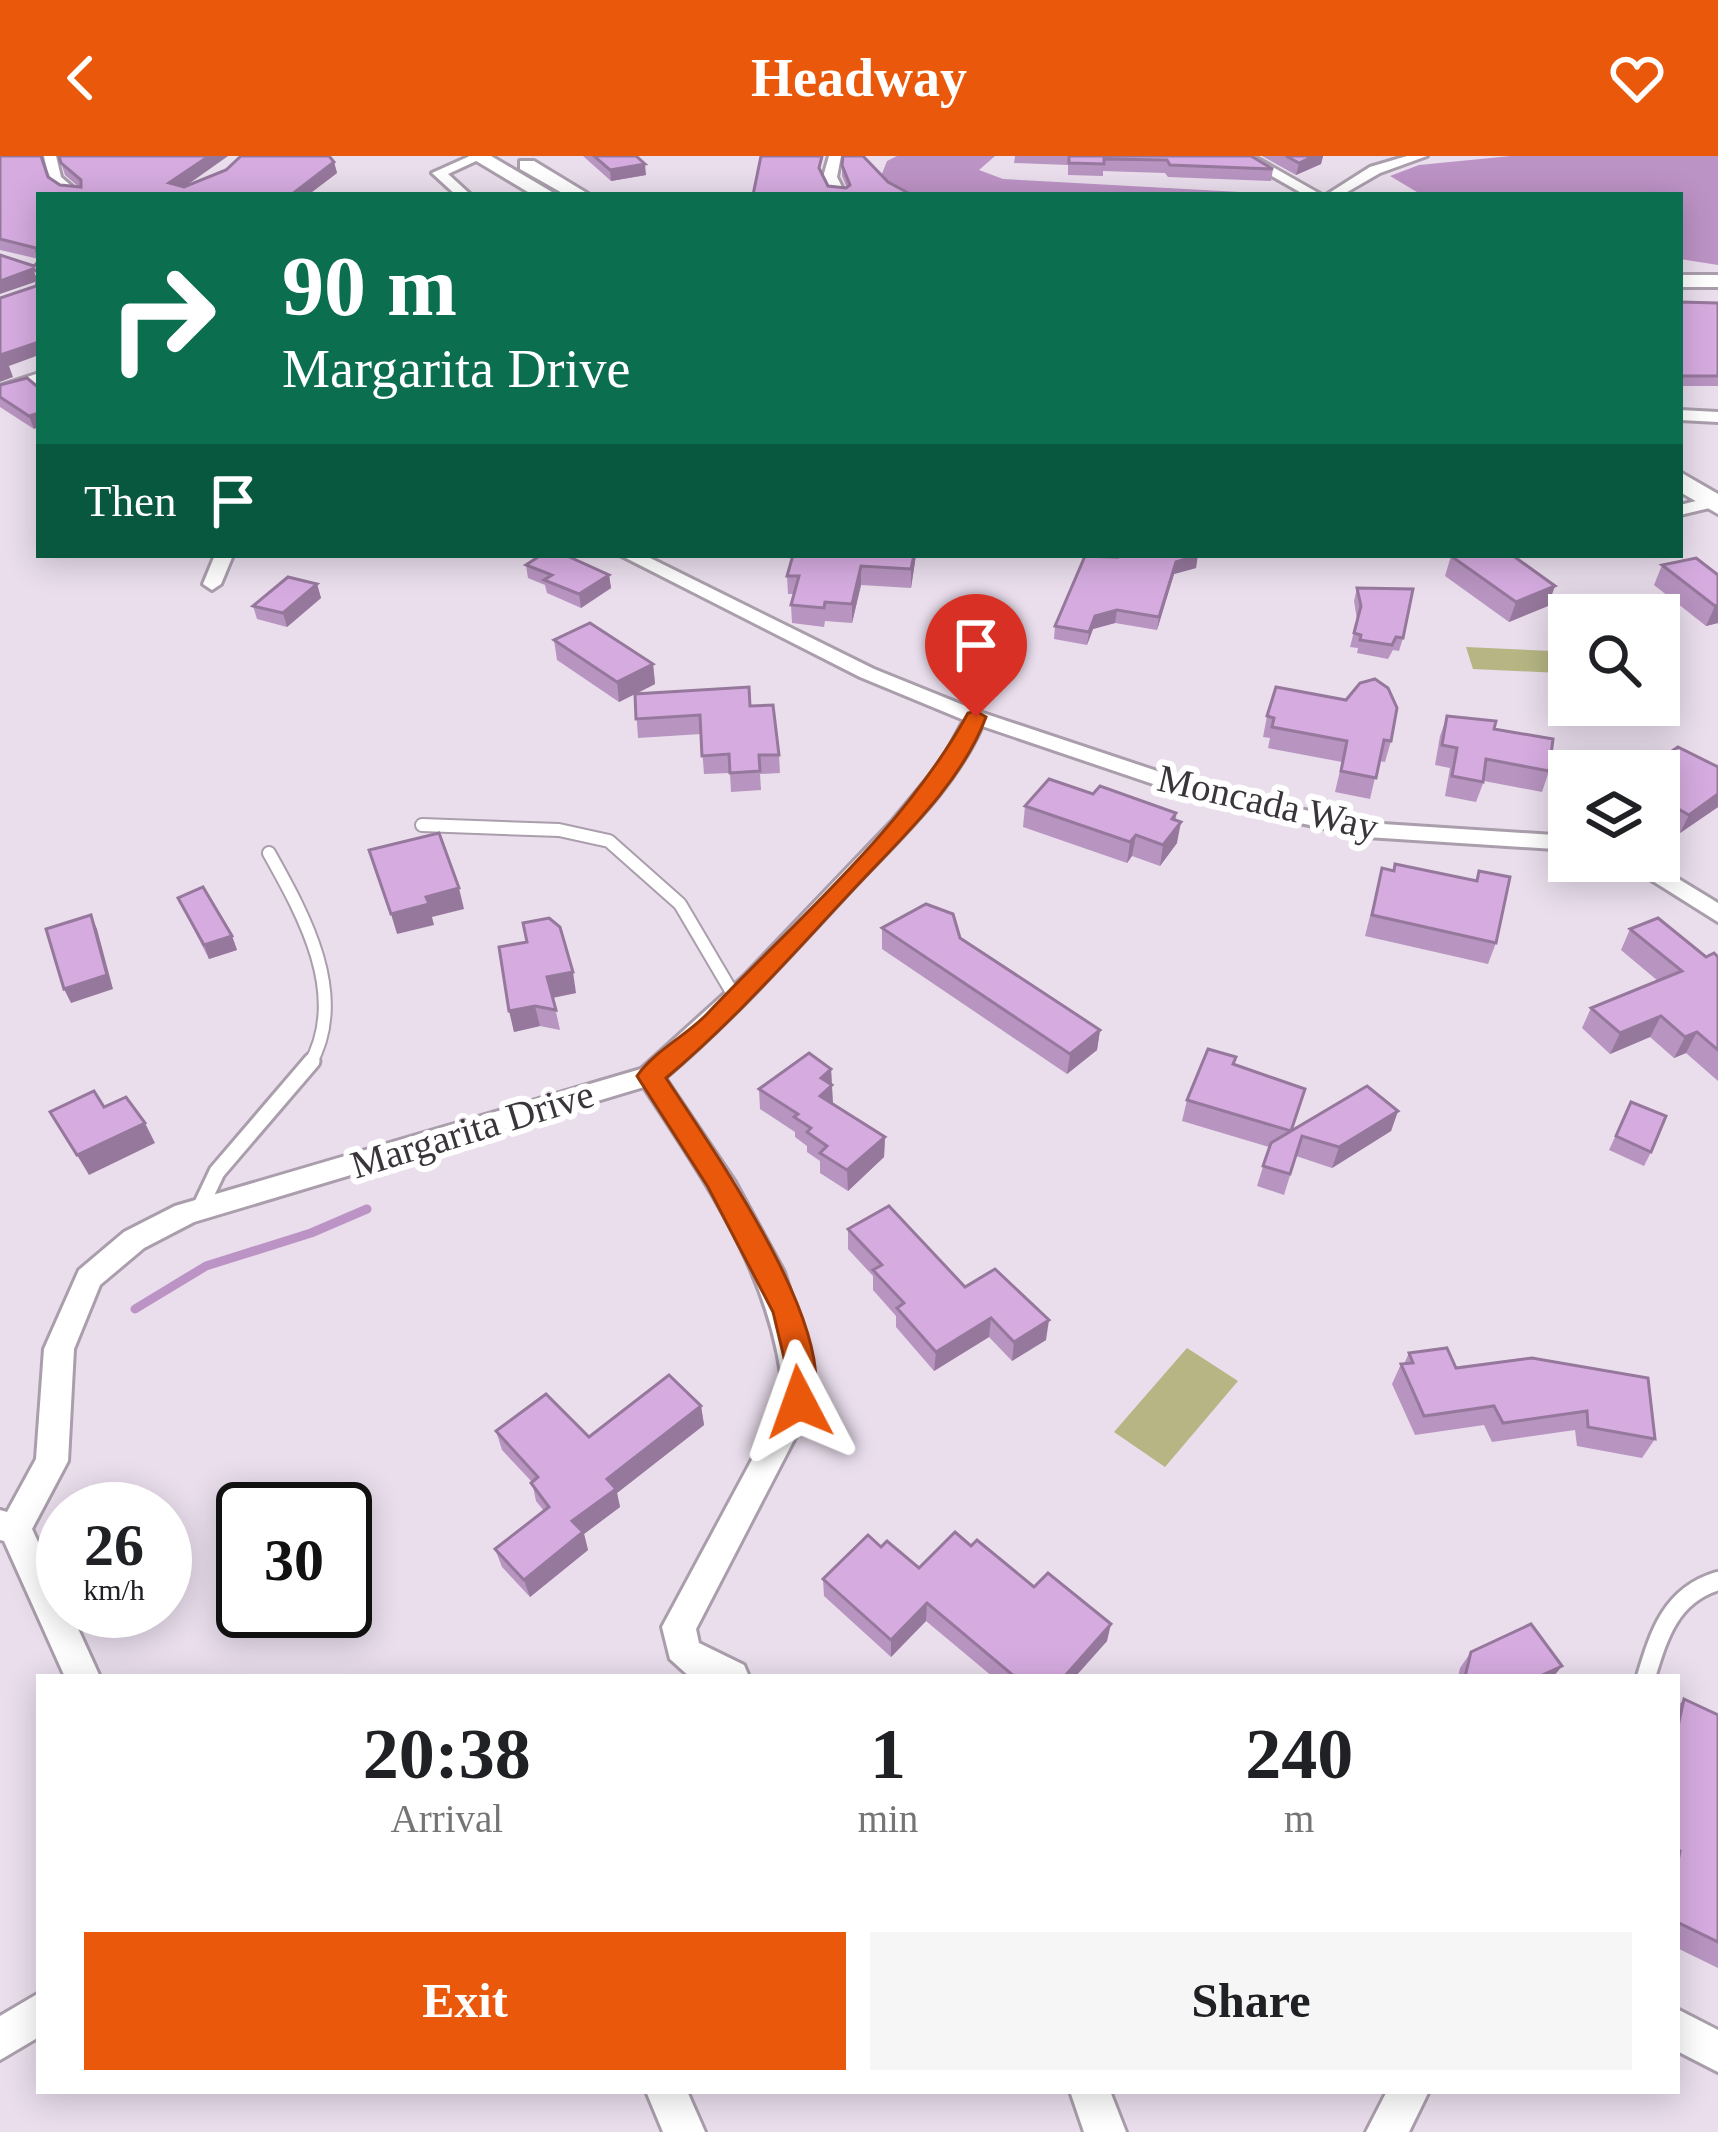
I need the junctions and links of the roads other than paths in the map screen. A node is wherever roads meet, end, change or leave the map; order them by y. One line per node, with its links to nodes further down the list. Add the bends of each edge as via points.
1 (50, 156): 7 (street, via 55,179)
2 (479, 156): 8 (street, via 440,173); 9 (main road)
3 (512, 156): 10 (main road)
4 (835, 156): 11 (street, via 830,177)
5 (1244, 156): 12 (street)
6 (1421, 156): 13 (street)
7 (71, 192)
8 (461, 192)
9 (542, 192)
10 (575, 192)
11 (838, 192)
12 (1310, 192)
13 (1338, 192)
14 (1683, 281): 15 (main road)
15 (1718, 281)
16 (1683, 293): 17 (main road)
17 (1718, 294)
18 (36, 379): 19 (street)
19 (0, 391)
20 (1683, 416): 21 (street)
21 (1718, 417)
22 (1683, 482): 23 (main road)
23 (1715, 504): 24 (street)
24 (1683, 509)
25 (223, 558): 27 (street)
26 (635, 558): 28 (street, via 867,673)
27 (212, 584)
28 (976, 717): 30 (street, Moncada Way, via 1218,799 1367,830); 34 (street, Margarita Drive, via 913,812)
29 (422, 825): 34 (lane, via 559,830 609,841 680,904)
30 (1548, 842)
31 (268, 853): 36 (lane, via 300,909 321,982 324,1030 300,1082 210,1177)
32 (1666, 882): 33 (street)
33 (1718, 914)
34 (736, 999): 35 (street, Margarita Drive)
35 (650, 1076): 36 (street, Margarita Drive); 40 (street, via 719,1181 788,1311 800,1362 799,1402 679,1627 685,1655)
36 (199, 1210): 37 (street, Margarita Drive, via 134,1240 88,1278 58,1348 52,1461)
37 (8, 1526): 39 (street)
38 (1718, 1581): 41 (lane, via 1676,1604)
39 (81, 1674)
40 (726, 1674)
41 (1647, 1674)
42 (36, 2015): 44 (street)
43 (1680, 2031): 45 (street)
44 (0, 2040)
45 (1718, 2053)
46 (667, 2094): 49 (street)
47 (1091, 2094): 50 (street)
48 (1407, 2094): 51 (street)
49 (684, 2132)
50 (1105, 2132)
51 (1387, 2132)

